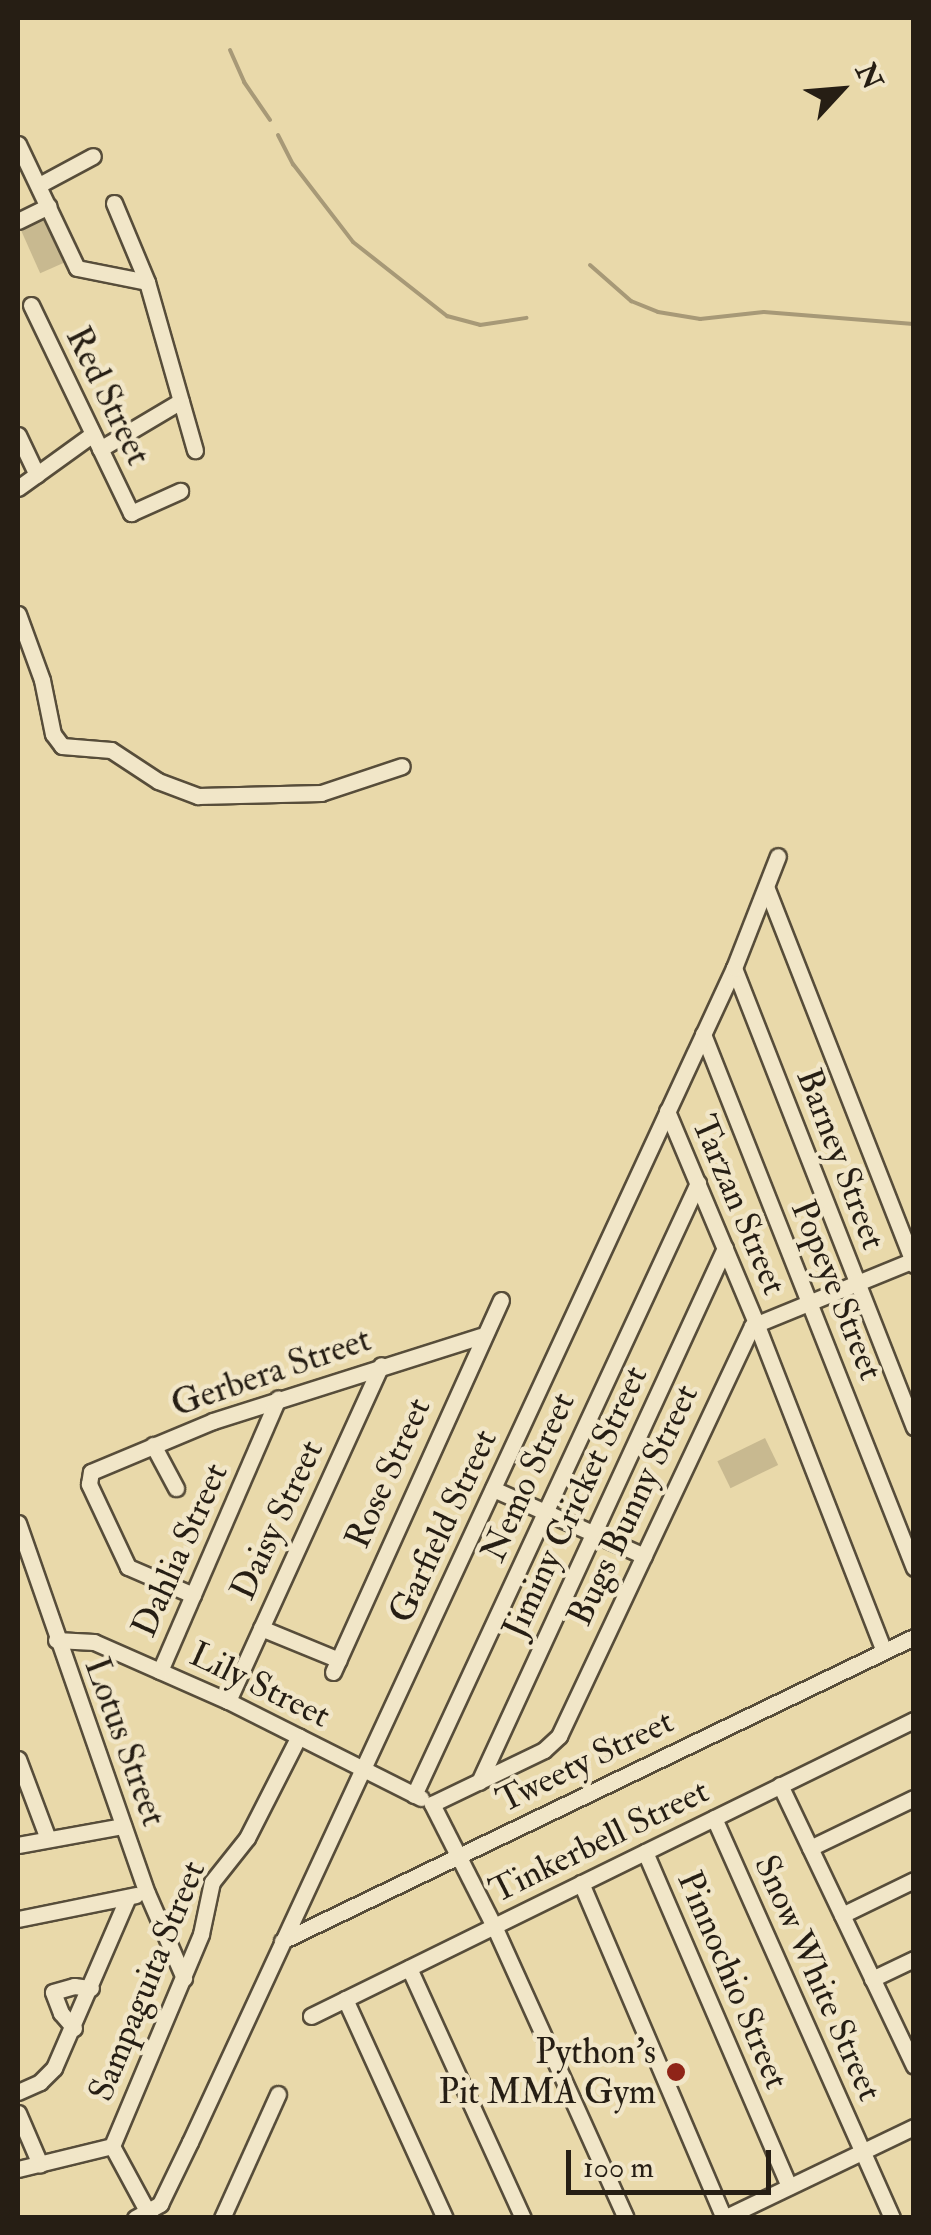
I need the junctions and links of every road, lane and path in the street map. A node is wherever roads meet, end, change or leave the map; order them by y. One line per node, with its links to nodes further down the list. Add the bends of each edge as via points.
1 (18, 144): 3 (street)
2 (92, 156): 3 (street)
3 (40, 185): 5 (street)
4 (114, 203): 7 (street)
5 (50, 206): 6 (street); 7 (street, via 76,268)
6 (18, 221)
7 (147, 282): 9 (street)
8 (31, 305): 11 (street, Red Street)
9 (182, 401): 11 (street); 12 (street)
10 (18, 435): 13 (street)
11 (96, 442): 13 (street); 15 (street, Red Street, via 131,514)
12 (195, 450)
13 (37, 475): 14 (street)
14 (18, 488)
15 (180, 491)
16 (18, 614): 17 (street, via 56,742 111,750 158,782 198,796 321,793)
17 (402, 766)
18 (778, 856): 19 (street, Garfield Street)
19 (767, 889): 20 (street, Garfield Street); 25 (street)
20 (734, 968): 21 (street, Garfield Street); 26 (street, Barney Street)
21 (703, 1034): 22 (street, Garfield Street); 28 (street, Popeye Street)
22 (667, 1111): 23 (street, Tarzan Street); 36 (street, Garfield Street)
23 (698, 1183): 24 (street, Tarzan Street); 37 (street, Nemo Street)
24 (725, 1248): 29 (street, Tarzan Street); 39 (street, Jiminy Cricket Street)
25 (913, 1262): 26 (street)
26 (857, 1282): 28 (street); 33 (street, Barney Street)
27 (502, 1300): 30 (street, Rose Street)
28 (810, 1301): 29 (street); 41 (street, Popeye Street)
29 (756, 1322): 40 (street, Bugs Bunny Street); 46 (street)
30 (482, 1336): 31 (street, Gerbera Street); 43 (street, Rose Street, via 336,1666)
31 (380, 1365): 32 (street, Gerbera Street); 43 (street, Daisy Street)
32 (278, 1398): 34 (street, Gerbera Street); 42 (street, Dahlia Street)
33 (914, 1427)
34 (153, 1444): 35 (street); 42 (street, Gerbera Street, via 88,1479 128,1566)
35 (176, 1488)
36 (493, 1488): 37 (street); 52 (street, Garfield Street)
37 (546, 1512): 39 (street); 55 (street, Nemo Street)
38 (18, 1523): 45 (street, Lotus Street)
39 (593, 1534): 40 (street); 53 (street, Jiminy Cricket Street)
40 (644, 1556): 53 (street, Bugs Bunny Street, via 560,1736)
41 (914, 1568)
42 (192, 1596): 47 (street, Dahlia Street)
43 (261, 1628): 48 (street, Daisy Street)
44 (914, 1637): 46 (street, Tweety Street)
45 (56, 1640): 47 (street, Lily Street, via 85,1639); 59 (street, Lotus Street)
46 (884, 1650): 64 (street, Tweety Street)
47 (160, 1670): 48 (street, Lily Street)
48 (228, 1700): 50 (street, Lily Street)
49 (914, 1720): 54 (street, Tinkerbell Street)
50 (299, 1736): 52 (street, Lily Street); 75 (street, Sampaguita Street, via 247,1838 212,1882)
51 (18, 1759): 60 (street)
52 (364, 1769): 55 (street, Lily Street); 72 (street, Garfield Street)
53 (479, 1782): 57 (street, Bugs Bunny Street)
54 (780, 1785): 58 (street, Tinkerbell Street); 62 (street)
55 (414, 1795): 57 (street, Lily Street)
56 (914, 1798): 62 (street)
57 (432, 1804): 64 (street)
58 (714, 1818): 63 (street, Tinkerbell Street); 88 (street, Snow White Street)
59 (123, 1826): 60 (street); 67 (street, Lotus Street)
60 (48, 1839): 61 (street)
61 (18, 1845)
62 (810, 1848): 69 (street)
63 (645, 1852): 66 (street, Tinkerbell Street); 91 (street, Pinnochio Street)
64 (458, 1856): 71 (street); 72 (street, Tweety Street)
65 (914, 1880): 69 (street)
66 (581, 1883): 71 (street, Tinkerbell Street); 97 (street)
67 (147, 1892): 68 (street); 75 (street, Lotus Street)
68 (128, 1897): 70 (street); 77 (street)
69 (842, 1914): 76 (street)
70 (18, 1918)
71 (494, 1926): 74 (street, Tinkerbell Street); 96 (street)
72 (282, 1941): 92 (street, Garfield Street, via 164,2198)
73 (914, 1959): 76 (street)
74 (409, 1968): 78 (street, Tinkerbell Street); 95 (street)
75 (184, 1978): 87 (street, Sampaguita Street)
76 (872, 1978): 81 (street)
77 (92, 1988): 80 (street); 80 (street, via 46,1988)
78 (346, 1999): 79 (street, Tinkerbell Street); 94 (street)
79 (311, 2016)
80 (74, 2028): 83 (street, via 50,2076)
81 (908, 2042): 82 (street)
82 (914, 2066)
83 (18, 2092)
84 (278, 2094): 93 (street)
85 (18, 2113): 89 (street)
86 (914, 2128): 88 (street)
87 (112, 2146): 89 (street); 92 (street)
88 (862, 2151): 91 (street); 98 (street, Snow White Street)
89 (40, 2164): 90 (street)
90 (18, 2169)
91 (789, 2186): 97 (street)
92 (145, 2216)
93 (222, 2218)
94 (446, 2218)
95 (522, 2218)
96 (626, 2218)
97 (724, 2218)
98 (892, 2218)

